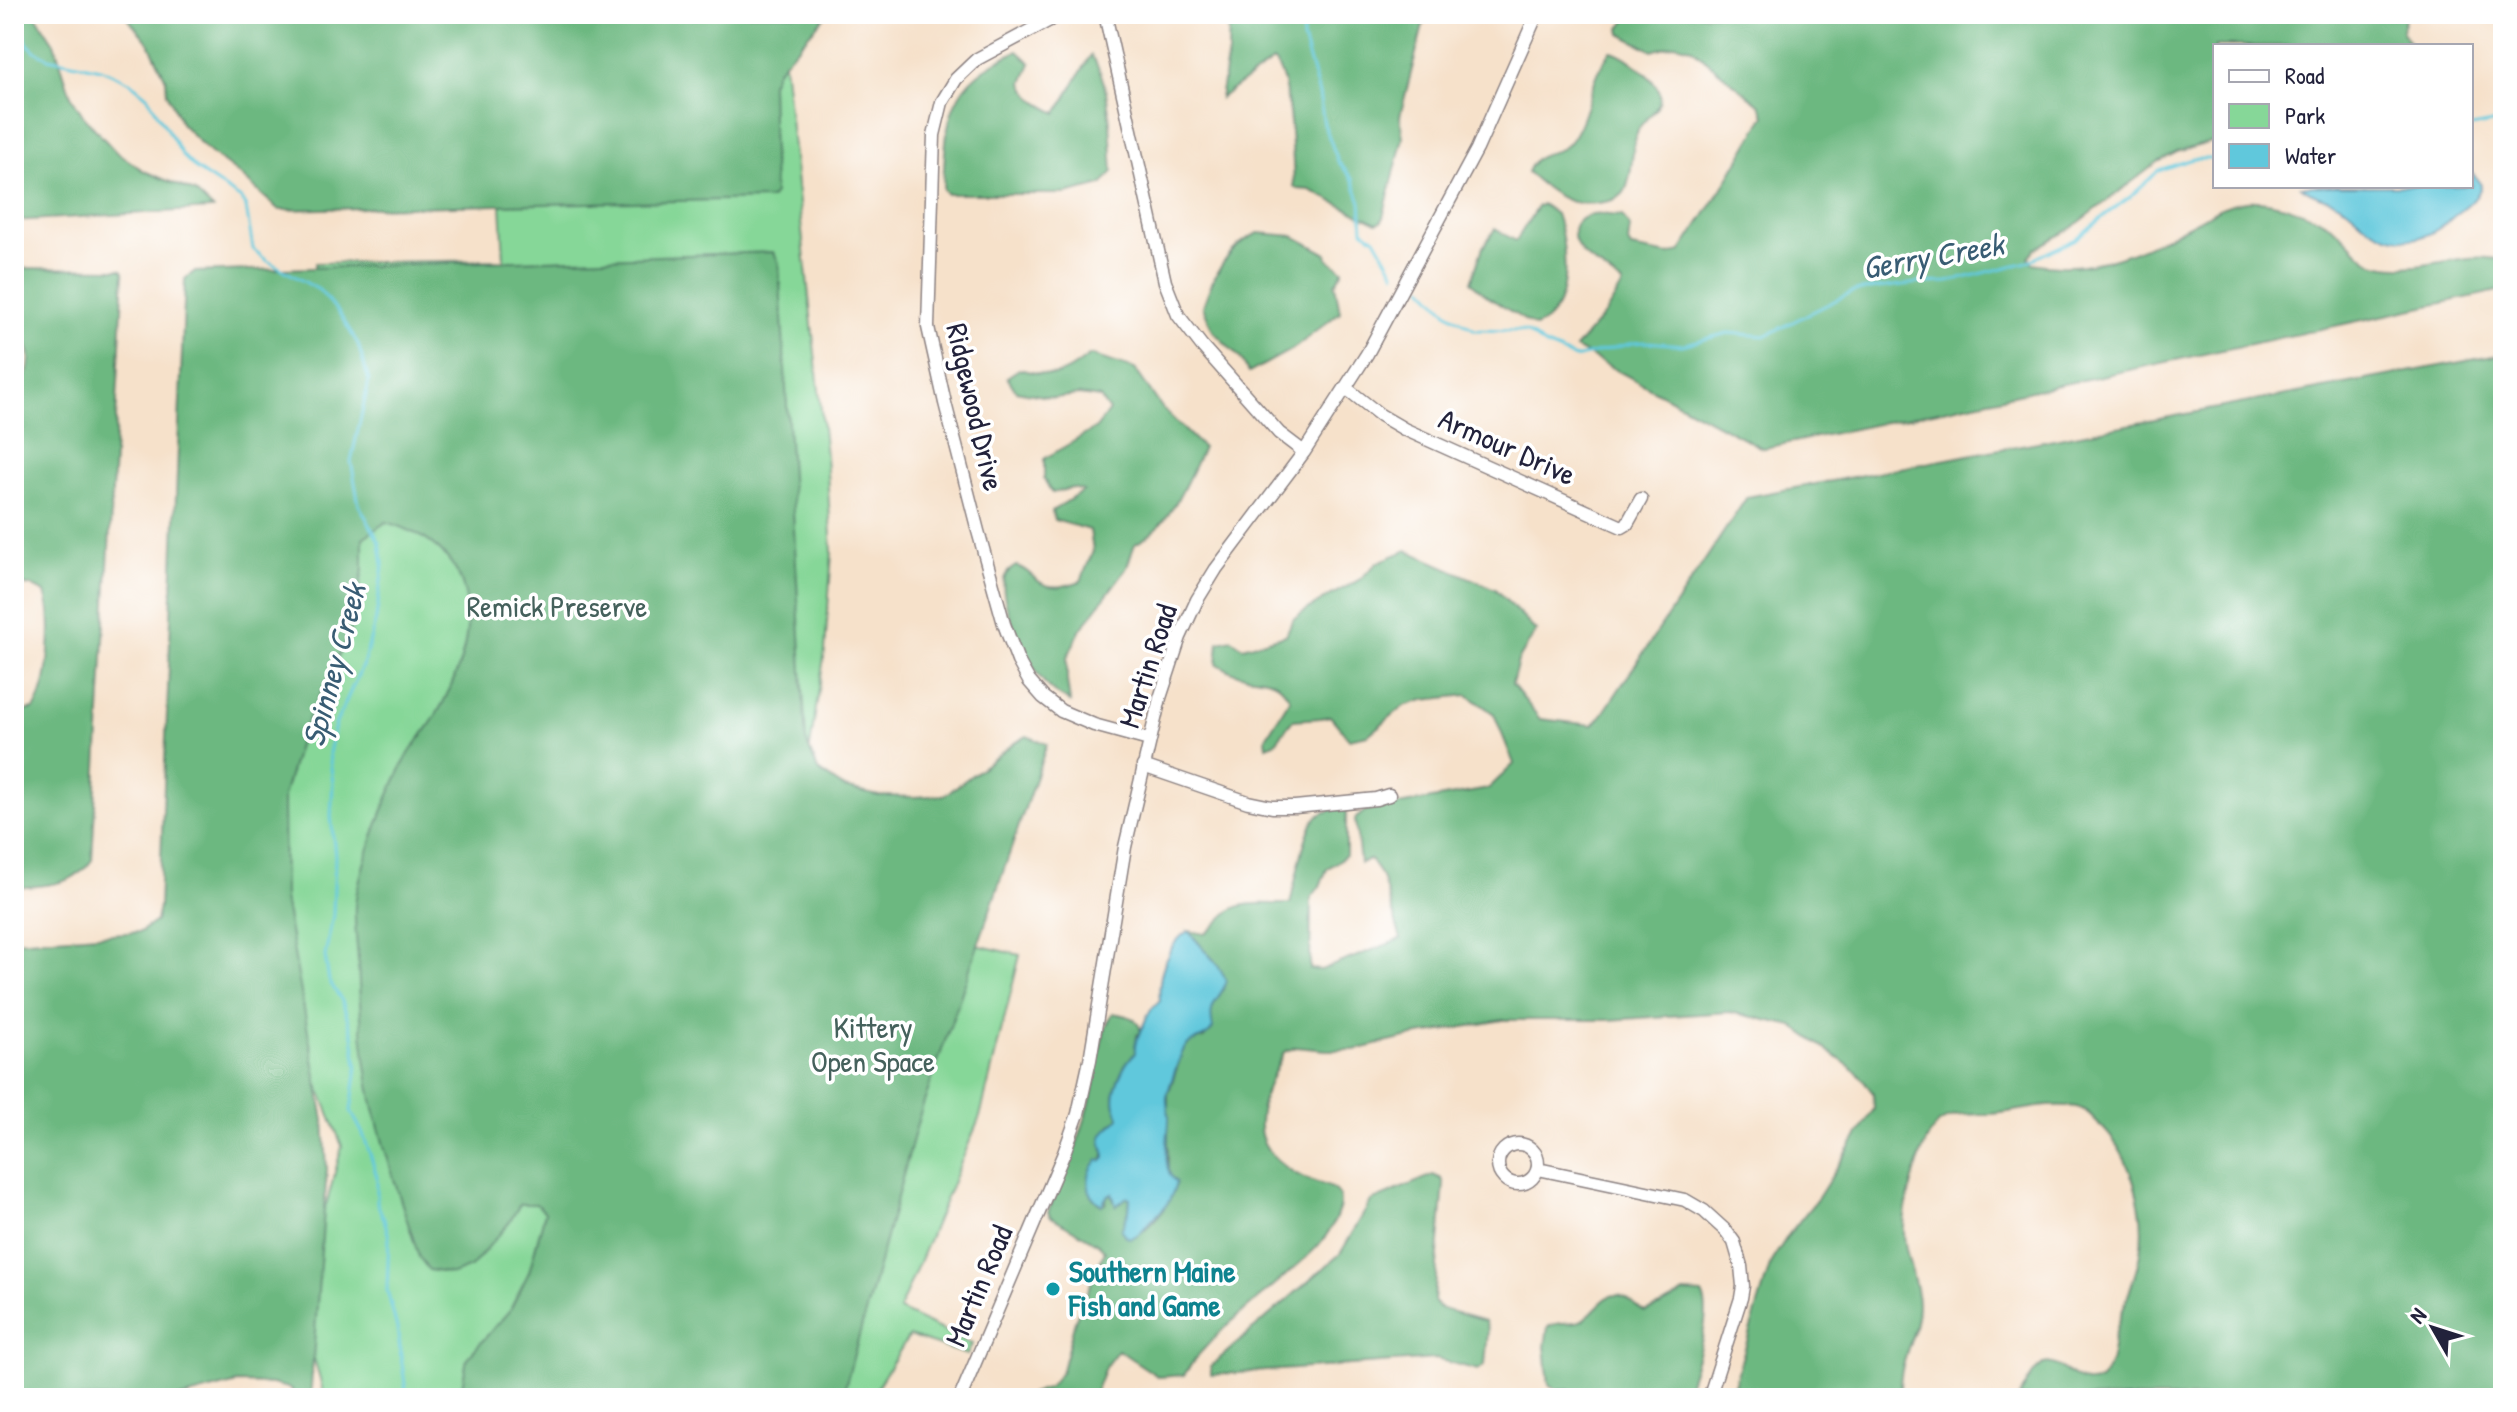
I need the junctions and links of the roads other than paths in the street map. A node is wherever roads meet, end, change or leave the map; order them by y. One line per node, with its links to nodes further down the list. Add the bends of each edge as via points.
1 (1061, 14): 7 (street, Ridgewood Drive, via 977,59 942,102 934,135 928,327 978,531 1018,661 1029,681 1061,711)
2 (1105, 14): 5 (street, via 1165,282 1178,315 1279,433)
3 (1537, 14): 4 (street, Martin Road, via 1477,149)
4 (1346, 388): 5 (street, Martin Road); 6 (street, Armour Drive, via 1404,429 1622,527)
5 (1304, 452): 7 (street, Martin Road, via 1197,600 1180,637)
6 (1641, 499)
7 (1149, 740): 8 (street, Martin Road)
8 (1143, 766): 9 (street, via 1272,807); 11 (street, Martin Road, via 1078,1114)
9 (1389, 795)
10 (1538, 1169): 12 (street, via 1685,1200 1726,1231 1738,1251 1743,1286)
11 (960, 1398)
12 (1709, 1398)

